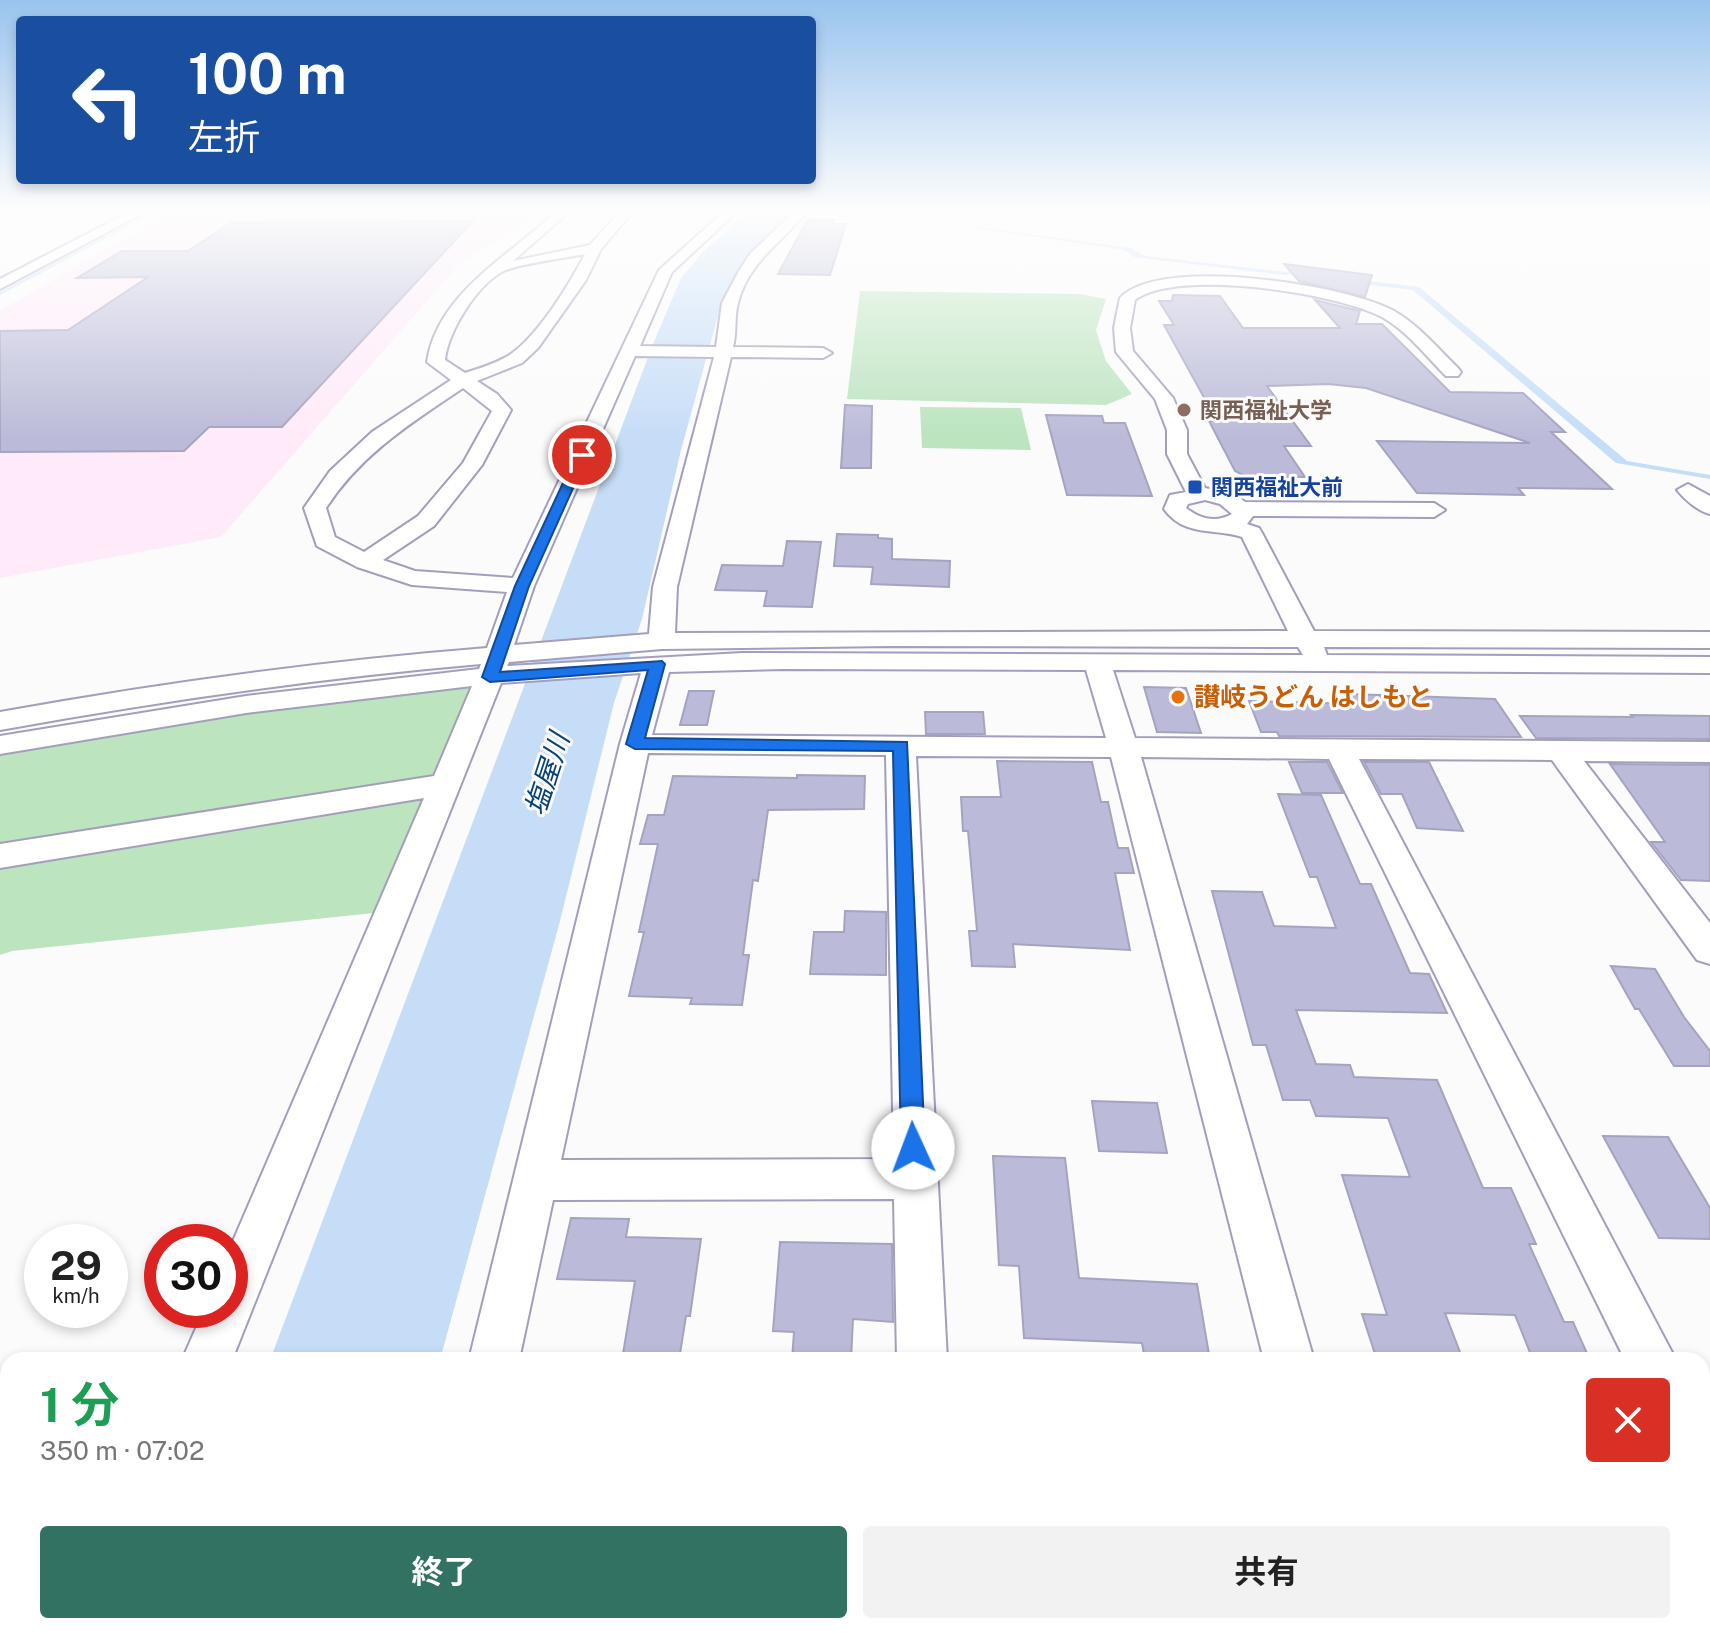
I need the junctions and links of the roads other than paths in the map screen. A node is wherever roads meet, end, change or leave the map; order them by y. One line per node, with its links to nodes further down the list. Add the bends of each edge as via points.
1 (482, 285): 11 (street, via 435,347 436,362)
2 (575, 285): 11 (street, via 516,359)
3 (659, 285): 7 (street)
4 (737, 285): 8 (street)
5 (1179, 285): 15 (street, via 1143,288 1128,298 1122,328 1125,352 1164,398 1177,430 1177,454 1198,495 1178,500 1179,514 1196,523)
6 (1273, 285): 10 (street, via 1387,313)
7 (630, 351): 8 (street); 17 (street)
8 (723, 352): 9 (street); 20 (street, via 665,587)
9 (823, 353)
10 (1452, 372)
11 (462, 381): 16 (street, via 502,410 472,465 426,521); 16 (street, via 379,436 337,475 315,508 325,541)
12 (1688, 490): 13 (street)
13 (1710, 507)
14 (1434, 510): 15 (street)
15 (1234, 517): 18 (street, via 1251,533)
16 (365, 562): 17 (street, via 412,578)
17 (522, 586): 23 (street)
18 (1308, 638): 19 (street); 20 (street); 22 (street)
19 (1710, 640)
20 (660, 652): 21 (street); 23 (street); 26 (street)
21 (1097, 662): 22 (street); 29 (street)
22 (1320, 663): 24 (street)
23 (494, 665): 25 (street, via 342,668); 27 (street); 33 (street)
24 (1705, 670)
25 (0, 721)
26 (635, 744): 28 (street); 37 (street)
27 (0, 745)
28 (901, 746): 29 (street); 36 (street)
29 (1123, 747): 30 (street); 43 (street)
30 (1339, 749): 31 (street); 44 (street)
31 (1561, 751): 32 (street); 35 (street)
32 (1710, 752)
33 (445, 784): 34 (street); 38 (street)
34 (0, 856)
35 (1710, 950)
36 (914, 1179): 37 (street); 42 (street)
37 (536, 1180): 41 (street)
38 (248, 1260)
39 (220, 1328): 40 (street)
40 (210, 1352)
41 (496, 1352)
42 (922, 1352)
43 (1287, 1352)
44 (1647, 1352)

